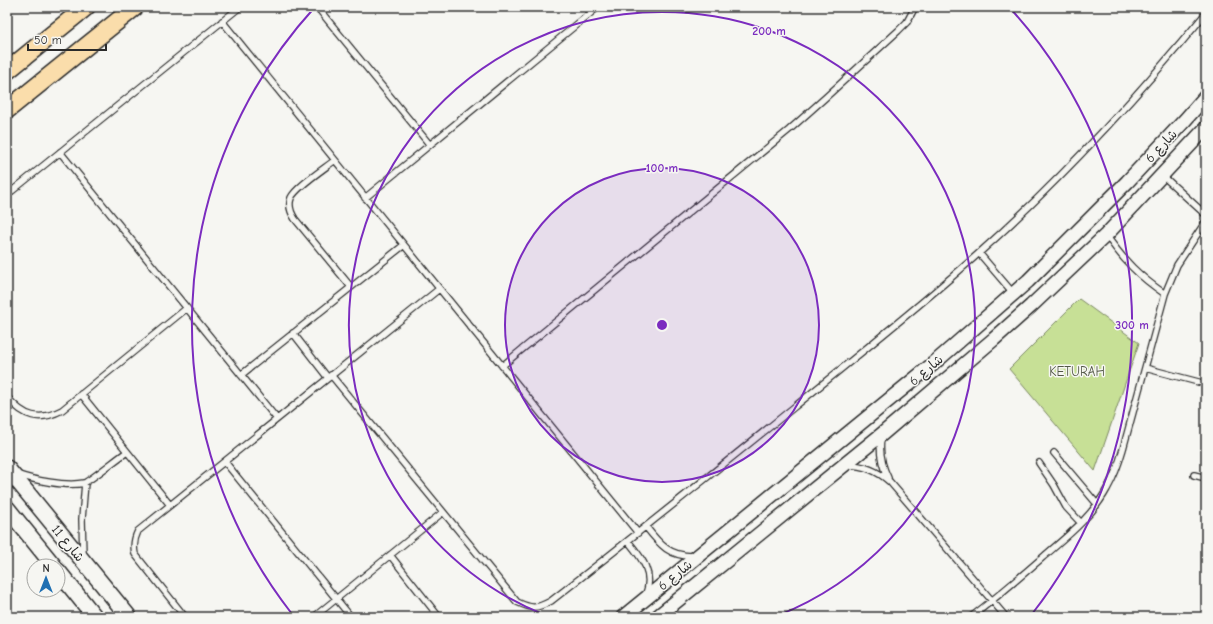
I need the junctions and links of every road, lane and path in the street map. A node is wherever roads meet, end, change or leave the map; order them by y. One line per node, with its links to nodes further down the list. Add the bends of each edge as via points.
1 (86, 7): 9 (main road)
2 (135, 7): 11 (main road)
3 (240, 7): 8 (lane)
4 (317, 7): 13 (lane)
5 (598, 7): 13 (lane)
6 (915, 7): 30 (lane, via 898,31 816,107)
7 (1206, 13): 23 (lane, via 1139,92 1084,151)
8 (222, 21): 14 (lane); 15 (lane)
9 (7, 71)
10 (1206, 96): 26 (street, شارع 6, via 1127,182)
11 (7, 110)
12 (1206, 128): 16 (street, شارع 6)
13 (430, 145): 18 (lane)
14 (60, 152): 17 (lane); 28 (lane)
15 (335, 160): 18 (lane); 24 (lane, via 294,193 290,209 295,219)
16 (1162, 175): 19 (lane); 21 (street, شارع 6)
17 (7, 196)
18 (365, 198): 22 (lane)
19 (1206, 215)
20 (1206, 221): 27 (lane, via 1177,265)
21 (1106, 235): 27 (lane, via 1132,268); 38 (street, شارع 6, via 994,340)
22 (404, 245): 24 (lane); 25 (lane)
23 (979, 253): 26 (lane); 54 (lane, via 916,308)
24 (351, 287): 29 (lane)
25 (439, 289): 30 (lane); 33 (lane)
26 (1014, 294): 58 (street, شارع 6, via 921,374)
27 (1165, 294): 31 (lane)
28 (187, 308): 32 (lane); 35 (lane)
29 (293, 333): 32 (lane); 33 (lane)
30 (502, 366): 55 (lane)
31 (1145, 368): 34 (lane); 49 (lane, via 1116,470)
32 (241, 375): 37 (lane)
33 (330, 377): 37 (lane); 52 (lane)
34 (1206, 384)
35 (81, 394): 36 (lane, via 62,410 44,416 24,413); 39 (lane)
36 (7, 397)
37 (277, 419): 41 (lane)
38 (881, 435): 43 (street, شارع 6); 47 (lane, via 881,454)
39 (127, 452): 48 (lane); 50 (lane)
40 (1054, 453): 49 (lane)
41 (225, 462): 50 (lane); 62 (lane)
42 (1039, 463): 53 (lane, via 1066,507)
43 (843, 466): 47 (lane, via 854,465 874,470); 65 (street, شارع 6)
44 (8, 470): 48 (lane, via 40,480); 60 (main road, شارع 11)
45 (1194, 475): 46 (lane)
46 (1206, 478)
47 (890, 482): 64 (lane)
48 (85, 483): 60 (lane, via 82,519)
49 (1097, 504): 53 (lane)
50 (170, 505): 68 (lane, via 138,531 133,546 139,560)
51 (7, 508): 59 (main road, شارع 11)
52 (443, 512): 56 (lane, via 507,591 517,602 528,607 540,607 551,601); 57 (lane)
53 (1081, 523): 64 (lane)
54 (646, 527): 55 (lane); 58 (lane, via 660,545 669,550 678,554)
55 (638, 533): 56 (lane)
56 (628, 541): 63 (lane, via 646,567 648,583)
57 (390, 555): 62 (lane); 71 (lane)
58 (699, 556): 63 (street, شارع 6)
59 (48, 558)
60 (83, 561): 67 (main road, شارع 11)
61 (66, 581): 66 (main road, شارع 11)
62 (336, 599): 69 (lane); 70 (lane)
63 (644, 600): 72 (street, شارع 6)
64 (992, 601): 73 (lane); 74 (lane)
65 (663, 615)
66 (95, 617)
67 (129, 617)
68 (185, 617)
69 (314, 617)
70 (351, 617)
71 (439, 617)
72 (623, 617)
73 (972, 617)
74 (1006, 617)

